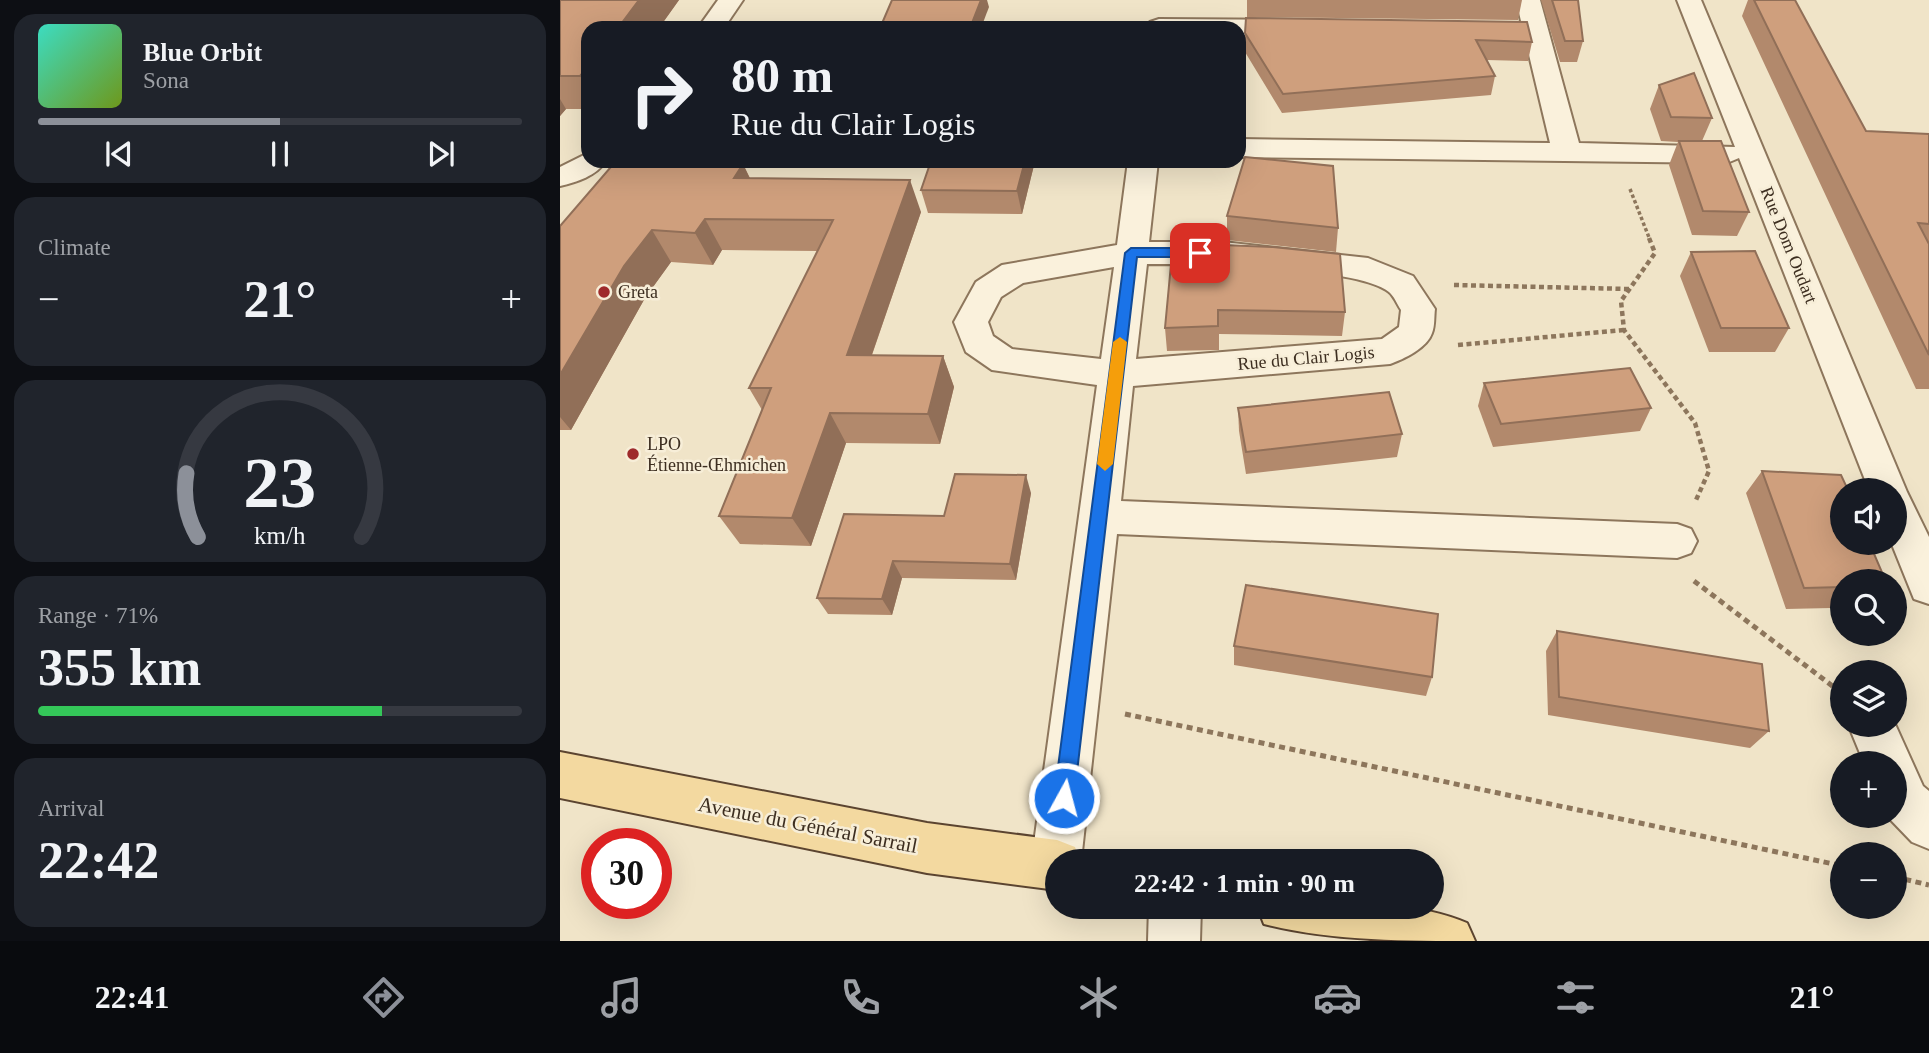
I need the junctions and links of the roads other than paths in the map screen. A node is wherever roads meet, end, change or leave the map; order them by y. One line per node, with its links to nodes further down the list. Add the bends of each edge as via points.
1 (731, 0): 5 (street)
2 (1163, 0): 6 (street)
3 (1528, 0): 10 (street)
4 (1689, 0): 13 (street, Rue Dom Oudart)
5 (716, 21)
6 (1160, 21)
7 (1246, 28): 8 (street)
8 (1326, 29)
9 (1508, 31): 10 (street)
10 (1536, 31): 12 (street)
11 (1246, 148): 12 (street)
12 (1567, 152): 13 (street)
13 (1752, 154): 19 (street, Rue Dom Oudart)
14 (581, 167): 16 (street)
15 (1142, 168): 17 (street)
16 (560, 177)
17 (1131, 253): 18 (street); 18 (street, Rue du Clair Logis, via 1014,273 988,290 971,322 978,343 1004,361); 18 (street, Rue du Clair Logis, via 1223,253 1368,269 1401,284 1418,309 1415,333 1390,351)
18 (1116, 374): 20 (street)
19 (1884, 478)
20 (1099, 517): 22 (street); 27 (street)
21 (1907, 533): 23 (street)
22 (1677, 541)
23 (1929, 586)
24 (560, 775): 28 (main road, Avenue du Général Sarrail, via 927,848)
25 (1907, 804): 26 (street)
26 (1929, 824)
27 (1059, 849)
28 (1045, 863)
29 (1175, 919): 31 (street)
30 (1344, 919): 32 (main road)
31 (1174, 941)
32 (1449, 941)

